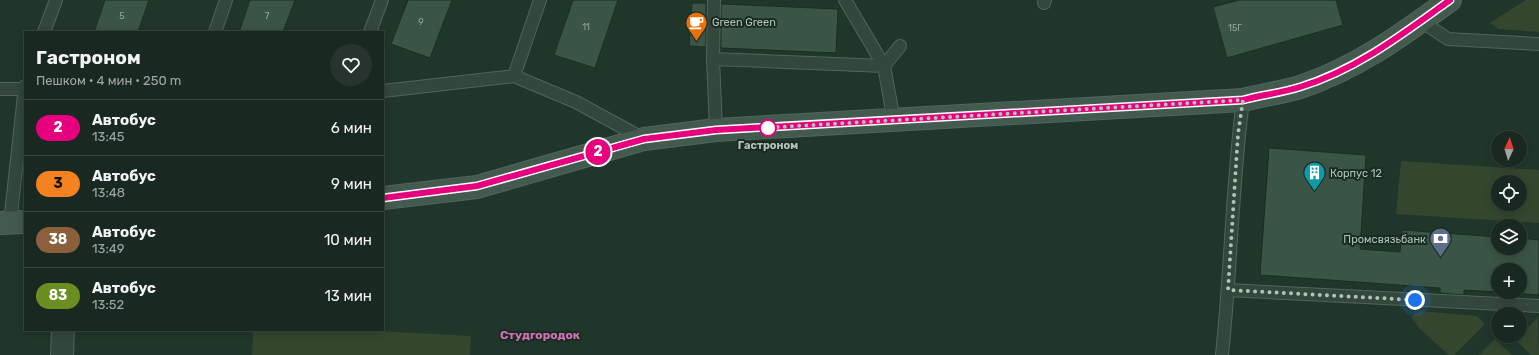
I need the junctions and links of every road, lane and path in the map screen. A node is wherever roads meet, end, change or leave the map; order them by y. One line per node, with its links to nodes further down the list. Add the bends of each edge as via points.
1 (56, 0): 9 (lane)
2 (226, 0): 10 (lane)
3 (382, 0): 11 (lane)
4 (540, 0): 16 (lane)
5 (714, 0): 14 (lane)
6 (845, 0): 15 (lane)
7 (1450, 0): 8 (main road)
8 (1421, 21): 12 (lane, via 1448,39); 21 (main road, via 1396,40 1349,67 1300,87)
9 (44, 31)
10 (215, 31)
11 (370, 31)
12 (1539, 44)
13 (900, 46): 15 (lane)
14 (713, 59): 15 (lane); 23 (lane)
15 (884, 66): 22 (lane)
16 (514, 76): 19 (lane); 24 (lane, via 576,102)
17 (24, 88): 18 (lane)
18 (0, 90)
19 (384, 91)
20 (24, 98): 26 (lane)
21 (1243, 100): 22 (main road); 27 (lane, via 1238,134)
22 (894, 121): 23 (main road)
23 (716, 130): 24 (main road)
24 (644, 139): 25 (main road, via 477,186)
25 (384, 198)
26 (12, 222)
27 (1228, 290): 28 (lane); 31 (lane)
28 (1539, 306)
29 (63, 331): 30 (street)
30 (62, 355)
31 (1222, 355)

